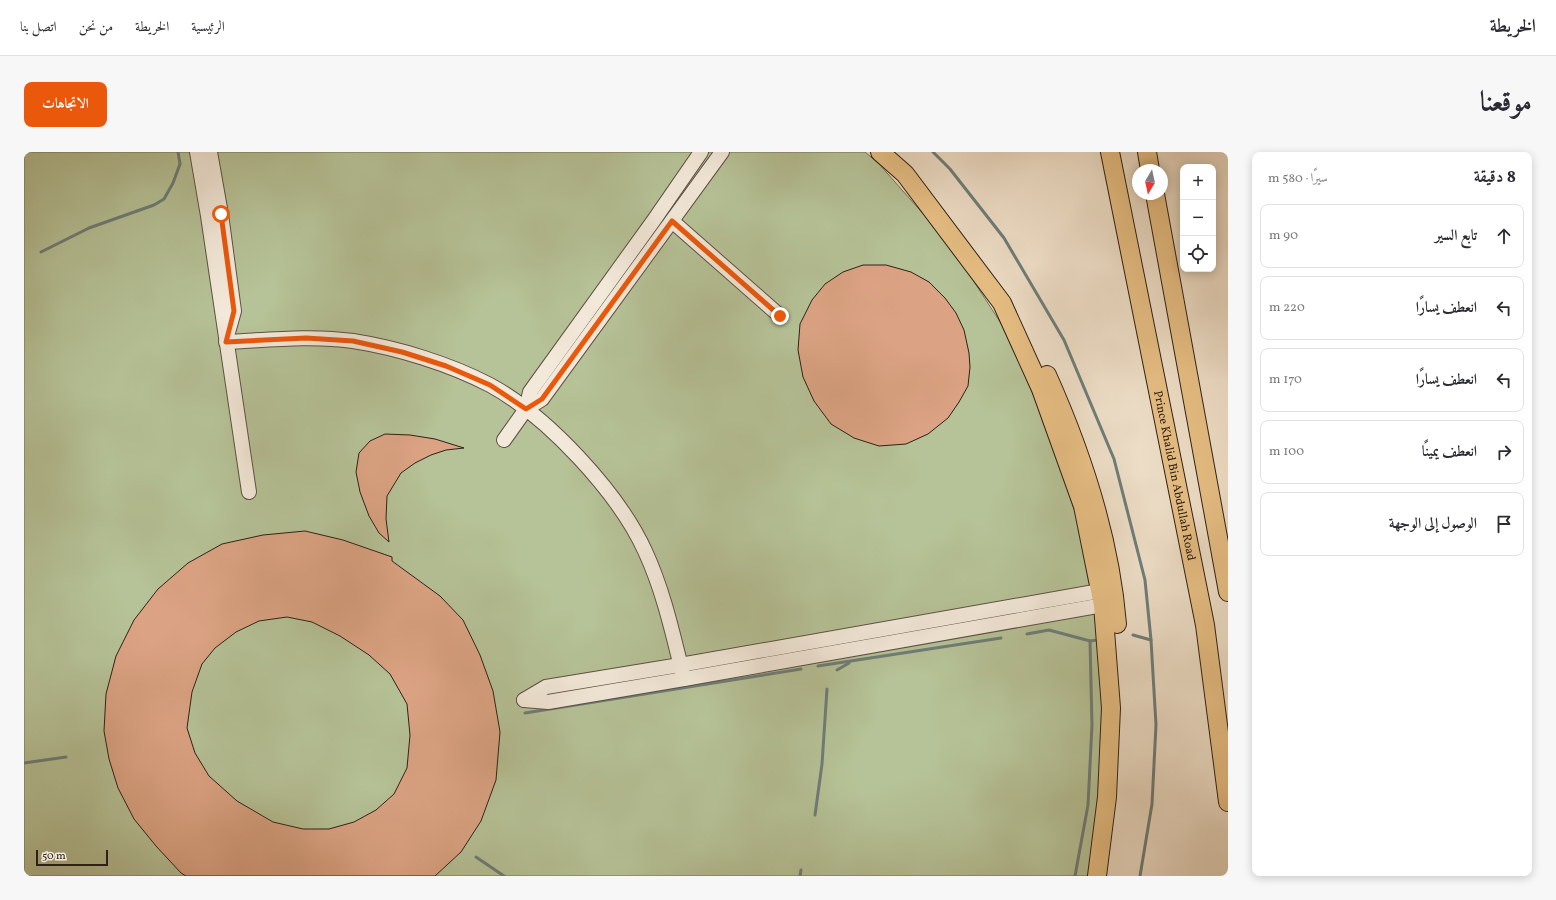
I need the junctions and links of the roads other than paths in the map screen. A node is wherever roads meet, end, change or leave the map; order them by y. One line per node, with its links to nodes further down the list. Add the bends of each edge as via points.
1 (197, 152): 13 (street)
2 (210, 152): 13 (street, via 234,311)
3 (701, 152): 14 (street, via 530,392)
4 (722, 152): 11 (street)
5 (880, 152): 18 (main road, via 905,174 1002,303 1041,388 1083,506)
6 (898, 152): 18 (main road, via 914,166 1012,297 1063,411 1098,514)
7 (1110, 152): 21 (main road, Prince Khalid Bin Abdullah Road, via 1205,625)
8 (1147, 152): 9 (main road)
9 (1149, 164)
10 (1156, 200): 17 (main road)
11 (672, 221): 12 (street); 14 (street, via 542,399)
12 (780, 316)
13 (226, 342): 14 (street, via 306,338 353,341 395,350 446,366 490,385); 16 (street)
14 (526, 409): 15 (street); 19 (street, via 598,479 624,514 644,550 660,587)
15 (504, 440)
16 (249, 492)
17 (1228, 592)
18 (1106, 598): 19 (street); 20 (street); 22 (main road, via 1111,708 1107,797); 23 (main road, via 1122,695 1119,799)
19 (680, 665): 20 (street); 20 (street, via 546,687 524,700 548,702)
20 (684, 679)
21 (1228, 802)
22 (1097, 876)
23 (1108, 876)

